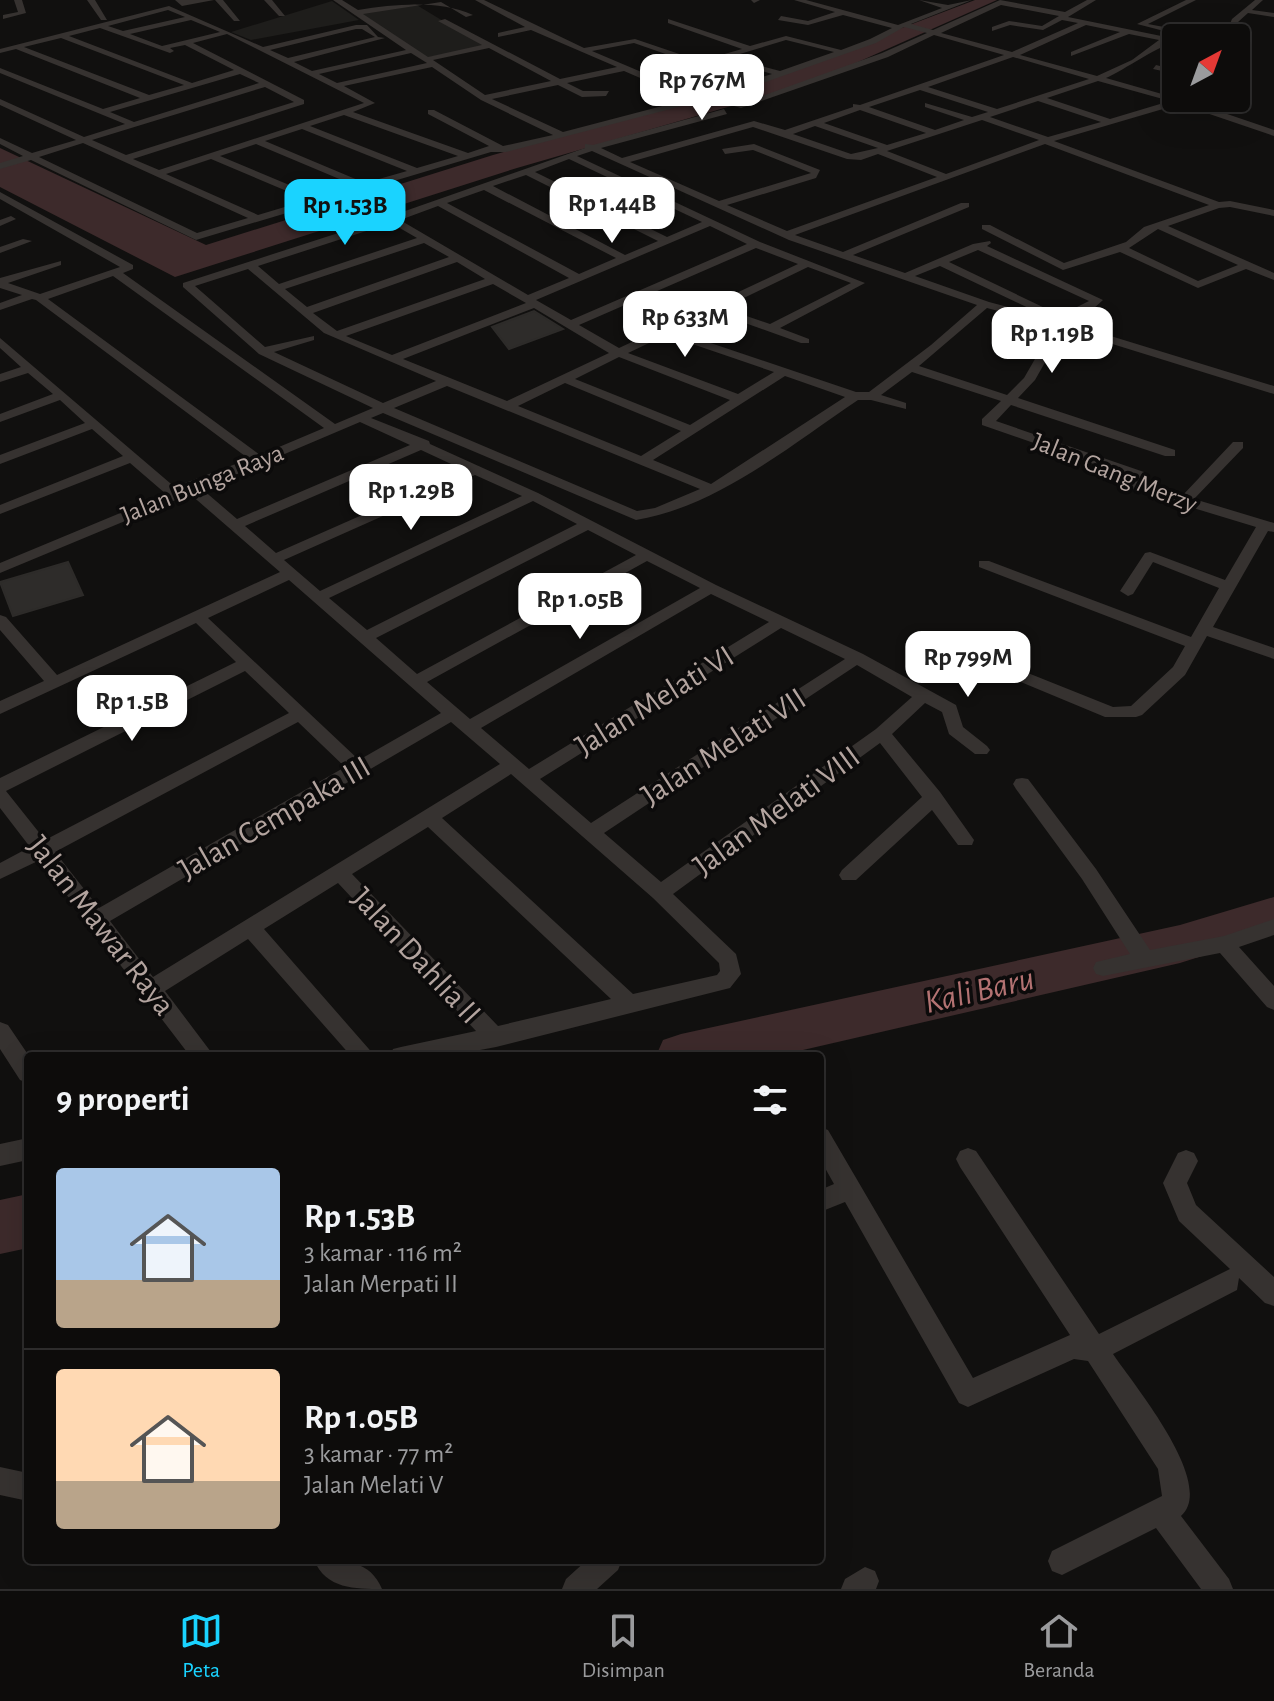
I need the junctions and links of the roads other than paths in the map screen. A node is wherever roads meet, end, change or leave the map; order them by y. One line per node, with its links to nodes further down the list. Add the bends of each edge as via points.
1 (18, 0): 28 (street, via 22,13)
2 (91, 0): 33 (street)
3 (138, 0): 21 (street)
4 (179, 0): 5 (street)
5 (210, 0)
6 (219, 0): 32 (street)
7 (268, 0): 25 (street)
8 (337, 0): 24 (street)
9 (442, 0): 24 (street); 26 (street)
10 (479, 0): 40 (street)
11 (798, 0): 23 (street)
12 (923, 0): 19 (street)
13 (968, 0): 19 (street)
14 (1030, 0): 20 (street)
15 (1092, 0): 20 (street)
16 (1192, 0): 41 (street, via 1141,24)
17 (1259, 0): 22 (street)
18 (1005, 2): 30 (street); 46 (street)
19 (951, 8): 39 (street)
20 (1079, 9): 30 (street)
21 (145, 11)
22 (1246, 11): 27 (street); 38 (street)
23 (844, 12): 31 (street, via 808,23); 39 (street)
24 (355, 13): 61 (street)
25 (282, 14)
26 (469, 15)
27 (1274, 15)
28 (6, 17)
29 (194, 17): 33 (street, via 169,8); 36 (street); 45 (street)
30 (1065, 17): 37 (street); 42 (street, via 1041,28 1009,23)
31 (781, 18)
32 (237, 19)
33 (101, 21): 45 (street); 47 (street)
34 (442, 21): 56 (street)
35 (671, 21): 59 (street)
36 (207, 22): 43 (street); 49 (street)
37 (1085, 23): 44 (street); 65 (street)
38 (1234, 24)
39 (909, 27): 46 (street); 63 (street)
40 (532, 28): 48 (street); 62 (street)
41 (1162, 28)
42 (995, 29)
43 (228, 32): 53 (street); 58 (street)
44 (1128, 32): 51 (street); 66 (street)
45 (122, 33): 49 (street)
46 (937, 33): 65 (street); 98 (street)
47 (58, 34): 55 (street); 85 (street)
48 (501, 35)
49 (135, 38): 57 (street)
50 (381, 38): 58 (street, via 359,27); 61 (street); 67 (street)
51 (1162, 38)
52 (0, 39): 55 (street)
53 (185, 42): 57 (street); 77 (street)
54 (1162, 43): 82 (street, via 1137,62)
55 (17, 45): 60 (street); 90 (street)
56 (489, 46): 69 (street); 83 (street)
57 (162, 48): 64 (street)
58 (263, 49): 67 (street)
59 (750, 49): 63 (street, via 786,38); 70 (street)
60 (0, 51)
61 (406, 51): 69 (street); 78 (street)
62 (584, 51): 70 (street, via 635,41); 74 (street)
63 (842, 52): 79 (street)
64 (176, 53)
65 (1015, 54): 82 (street); 87 (street)
66 (1074, 54)
67 (287, 61): 78 (street)
68 (203, 63): 77 (street)
69 (428, 63): 86 (street); 91 (street)
70 (700, 64): 72 (street)
71 (749, 64): 79 (street)
72 (688, 67)
73 (1156, 67): 75 (street)
74 (625, 68): 81 (street); 83 (street)
75 (1162, 68)
76 (0, 70): 102 (street)
77 (235, 72): 84 (street); 85 (street)
78 (313, 73): 86 (street)
79 (781, 74): 94 (street)
80 (662, 75): 81 (street)
81 (649, 78): 94 (street)
82 (1099, 78): 89 (street); 92 (street)
83 (557, 82): 88 (street, via 582,94); 91 (street)
84 (265, 84): 93 (street); 109 (street, via 301,102)
85 (191, 85): 90 (street)
86 (339, 85): 105 (street, via 371,103)
87 (917, 86): 99 (street); 103 (street)
88 (606, 93)
89 (1162, 94)
90 (148, 98): 102 (street)
91 (484, 98): 124 (street)
92 (1038, 98): 103 (street); 114 (street)
93 (218, 99): 96 (street); 104 (street)
94 (701, 100): 107 (street); 124 (street)
95 (0, 102): 125 (street)
96 (232, 104)
97 (928, 105): 110 (street)
98 (738, 106)
99 (856, 106): 113 (street); 121 (street)
100 (1162, 108): 114 (street)
101 (245, 110): 109 (street)
102 (105, 111): 118 (street)
103 (994, 111): 110 (street)
104 (175, 112): 111 (street); 118 (street)
105 (345, 112): 116 (street); 119 (street)
106 (431, 112): 131 (street)
107 (724, 112): 117 (street); 130 (street)
108 (1219, 112): 122 (street)
109 (259, 115): 120 (street)
110 (974, 117): 121 (street); 128 (street)
111 (188, 118)
112 (390, 120): 116 (street)
113 (813, 122): 123 (street); 132 (street)
114 (1113, 123): 128 (street)
115 (202, 124): 120 (street)
116 (377, 124): 136 (street)
117 (754, 124): 123 (street); 139 (street)
118 (134, 125): 125 (street)
119 (302, 126): 127 (street); 142 (street)
120 (215, 129): 138 (street)
121 (933, 132): 132 (street)
122 (1274, 133)
123 (784, 134): 129 (street); 132 (street, via 850,157)
124 (568, 138): 130 (street); 131 (street)
125 (86, 140): 134 (street); 138 (street)
126 (0, 141): 134 (street)
127 (257, 141): 135 (street); 146 (street)
128 (1047, 141): 144 (street); 152 (street)
129 (754, 147): 133 (street); 150 (street, via 817,174)
130 (592, 148): 137 (street); 139 (street)
131 (501, 149): 136 (street)
132 (882, 150): 144 (street)
133 (725, 151)
134 (32, 156): 140 (street); 154 (street, via 196,237)
135 (211, 156): 143 (street); 148 (street)
136 (468, 156): 142 (street)
137 (569, 156): 141 (street); 156 (street)
138 (127, 158): 143 (street)
139 (622, 161): 150 (street)
140 (4, 164)
141 (526, 171): 145 (street); 163 (street)
142 (419, 172): 146 (street)
143 (160, 173): 154 (street)
144 (949, 178): 159 (street)
145 (483, 185): 149 (street); 170 (street)
146 (366, 187): 148 (street)
147 (1, 197): 176 (street, via 129,267)
148 (318, 201): 154 (street)
149 (440, 203): 155 (street); 179 (street)
150 (719, 204): 159 (street)
151 (965, 205): 168 (street)
152 (1218, 205): 153 (street); 157 (street)
153 (1274, 213)
154 (258, 219)
155 (392, 219): 161 (street); 174 (street)
156 (711, 222): 163 (street); 164 (street)
157 (1160, 226): 166 (street); 175 (street)
158 (986, 227): 160 (street)
159 (786, 235): 168 (street)
160 (1003, 237): 165 (street); 166 (street, via 1063,267)
161 (425, 239): 169 (street); 182 (street)
162 (27, 241): 167 (street)
163 (667, 241): 170 (street)
164 (756, 244): 173 (street); 190 (street)
165 (977, 246): 171 (street); 189 (street, via 1097,300)
166 (1121, 248): 175 (street, via 1198,285)
167 (0, 250)
168 (844, 255): 177 (street)
169 (457, 258): 180 (street); 188 (street)
170 (625, 259): 179 (street)
171 (940, 262): 177 (street); 189 (street)
172 (57, 263): 181 (street)
173 (808, 263): 187 (street); 191 (street, via 860,283)
174 (249, 264): 182 (street); 197 (street, via 187,285)
175 (1246, 265): 178 (street)
176 (116, 273): 183 (street); 218 (street)
177 (907, 276): 185 (street)
178 (1274, 277)
179 (578, 278): 184 (street)
180 (493, 280): 184 (street); 193 (street)
181 (0, 283): 183 (street)
182 (277, 288): 188 (street)
183 (36, 296): 186 (street); 224 (street)
184 (530, 302): 190 (street); 199 (street)
185 (985, 304): 189 (street); 200 (street)
186 (0, 307)
187 (713, 308): 191 (street); 192 (street)
188 (305, 312): 193 (street)
189 (1059, 323): 206 (street); 211 (street, via 1029,380)
190 (569, 325): 198 (street)
191 (770, 329): 195 (street)
192 (665, 331): 198 (street); 202 (street)
193 (336, 335): 199 (street)
194 (310, 338): 197 (street)
195 (805, 341)
196 (0, 342): 201 (street)
197 (263, 351): 214 (street)
198 (618, 353): 204 (street); 210 (street)
199 (395, 358): 205 (street)
200 (910, 367): 209 (street); 211 (street)
201 (29, 368): 203 (street); 207 (street)
202 (784, 371): 208 (street); 210 (street)
203 (0, 378)
204 (565, 379): 212 (street); 219 (street)
205 (448, 381): 212 (street); 214 (street, Jalan Bunga Raya)
206 (1274, 390)
207 (60, 396): 215 (street); 217 (street)
208 (855, 396): 209 (street); 228 (street)
209 (872, 396): 213 (street)
210 (739, 399): 219 (street)
211 (1010, 401): 222 (street); 231 (street, Jalan Gang Merzy, via 987,422 1139,475 1139,487)
212 (509, 405): 226 (street)
213 (902, 406)
214 (385, 409): 216 (street, Jalan Bunga Raya); 228 (street, via 636,516)
215 (0, 418)
216 (361, 418): 218 (street, Jalan Bunga Raya); 220 (street)
217 (95, 424): 223 (street); 225 (street)
218 (335, 430): 224 (street, Jalan Bunga Raya)
219 (690, 430): 226 (street)
220 (424, 444): 227 (street); 234 (street)
221 (1238, 445): 231 (street)
222 (1170, 453)
223 (132, 457): 229 (street); 232 (street)
224 (257, 459): 229 (street, Jalan Bunga Raya)
225 (0, 460)
226 (642, 461): 228 (street)
227 (477, 469): 230 (street); 237 (street)
228 (712, 489)
229 (181, 490): 234 (street); 239 (street, Jalan Bunga Raya)
230 (533, 496): 233 (street); 244 (street)
231 (1184, 502): 235 (street, Jalan Gang Merzy)
232 (0, 510)
233 (588, 524): 236 (street); 249 (street)
234 (233, 526): 237 (street)
235 (1269, 527): 241 (street)
236 (647, 555): 242 (street); 255 (street)
237 (272, 560): 240 (street)
238 (984, 564): 250 (street)
239 (0, 568)
240 (289, 574): 244 (street); 245 (street)
241 (1227, 586): 243 (street, via 1150,556); 248 (street)
242 (711, 588): 247 (street); 261 (street)
243 (1128, 591)
244 (317, 598): 249 (street)
245 (198, 617): 253 (street); 256 (street)
246 (0, 620): 256 (street)
247 (781, 621): 252 (street); 266 (street, Jalan Melati VI)
248 (1203, 629): 250 (street); 251 (street)
249 (364, 638): 255 (street)
250 (1194, 644): 254 (street, via 1179,671 1136,711 1124,714 985,661 973,659)
251 (1274, 654)
252 (857, 658): 257 (street); 272 (street, Jalan Melati VII)
253 (247, 663): 259 (street); 268 (street)
254 (948, 668)
255 (415, 682): 260 (street)
256 (55, 683): 258 (street)
257 (921, 694): 262 (street, Jalan Melati VIII, via 923,698); 263 (street, via 950,709 955,730)
258 (0, 708)
259 (300, 714): 265 (street); 274 (street)
260 (452, 714): 261 (street); 265 (street, Jalan Cempaka III)
261 (468, 728): 264 (street)
262 (882, 733): 270 (street); 278 (street, Jalan Melati VIII)
263 (981, 750)
264 (511, 766): 266 (street); 271 (street)
265 (358, 769): 279 (street, Jalan Cempaka III)
266 (527, 779): 272 (street)
267 (1022, 784): 283 (street)
268 (0, 786)
269 (0, 795): 274 (street, Jalan Mawar Raya)
270 (934, 797): 273 (street); 277 (street)
271 (430, 818): 275 (street); 287 (street)
272 (590, 833): 278 (street)
273 (965, 840)
274 (43, 849): 276 (street); 279 (street, Jalan Mawar Raya)
275 (338, 871): 281 (street); 289 (street, Jalan Dahlia II)
276 (0, 872)
277 (849, 875)
278 (660, 893): 287 (street, via 715,944 729,960 731,974 723,982)
279 (97, 919): 285 (street, Jalan Mawar Raya)
280 (1274, 927): 282 (street)
281 (251, 928): 285 (street); 291 (street)
282 (1224, 944): 283 (street); 286 (street)
283 (1141, 954): 284 (street)
284 (1103, 968)
285 (151, 989): 290 (street, Jalan Mawar Raya)
286 (1274, 1001)
287 (628, 1002): 289 (street)
288 (0, 1031): 293 (street)
289 (496, 1038): 292 (street)
290 (200, 1052)
291 (360, 1052)
292 (422, 1052)
293 (24, 1067)
294 (824, 1144): 299 (street)
295 (24, 1150): 296 (street)
296 (0, 1155)
297 (968, 1159): 303 (street)
298 (1186, 1161): 302 (street, via 1175,1183 1187,1213)
299 (850, 1189): 300 (street); 303 (street, via 968,1394 1073,1346)
300 (824, 1199)
301 (1228, 1281): 303 (street)
302 (1274, 1294)
303 (1095, 1350): 306 (street, via 1170,1463 1175,1504)
304 (0, 1481): 305 (street)
305 (24, 1486)
306 (1162, 1513): 307 (street); 310 (street)
307 (1062, 1561)
308 (604, 1564): 309 (street)
309 (576, 1589)
310 (1219, 1589)

